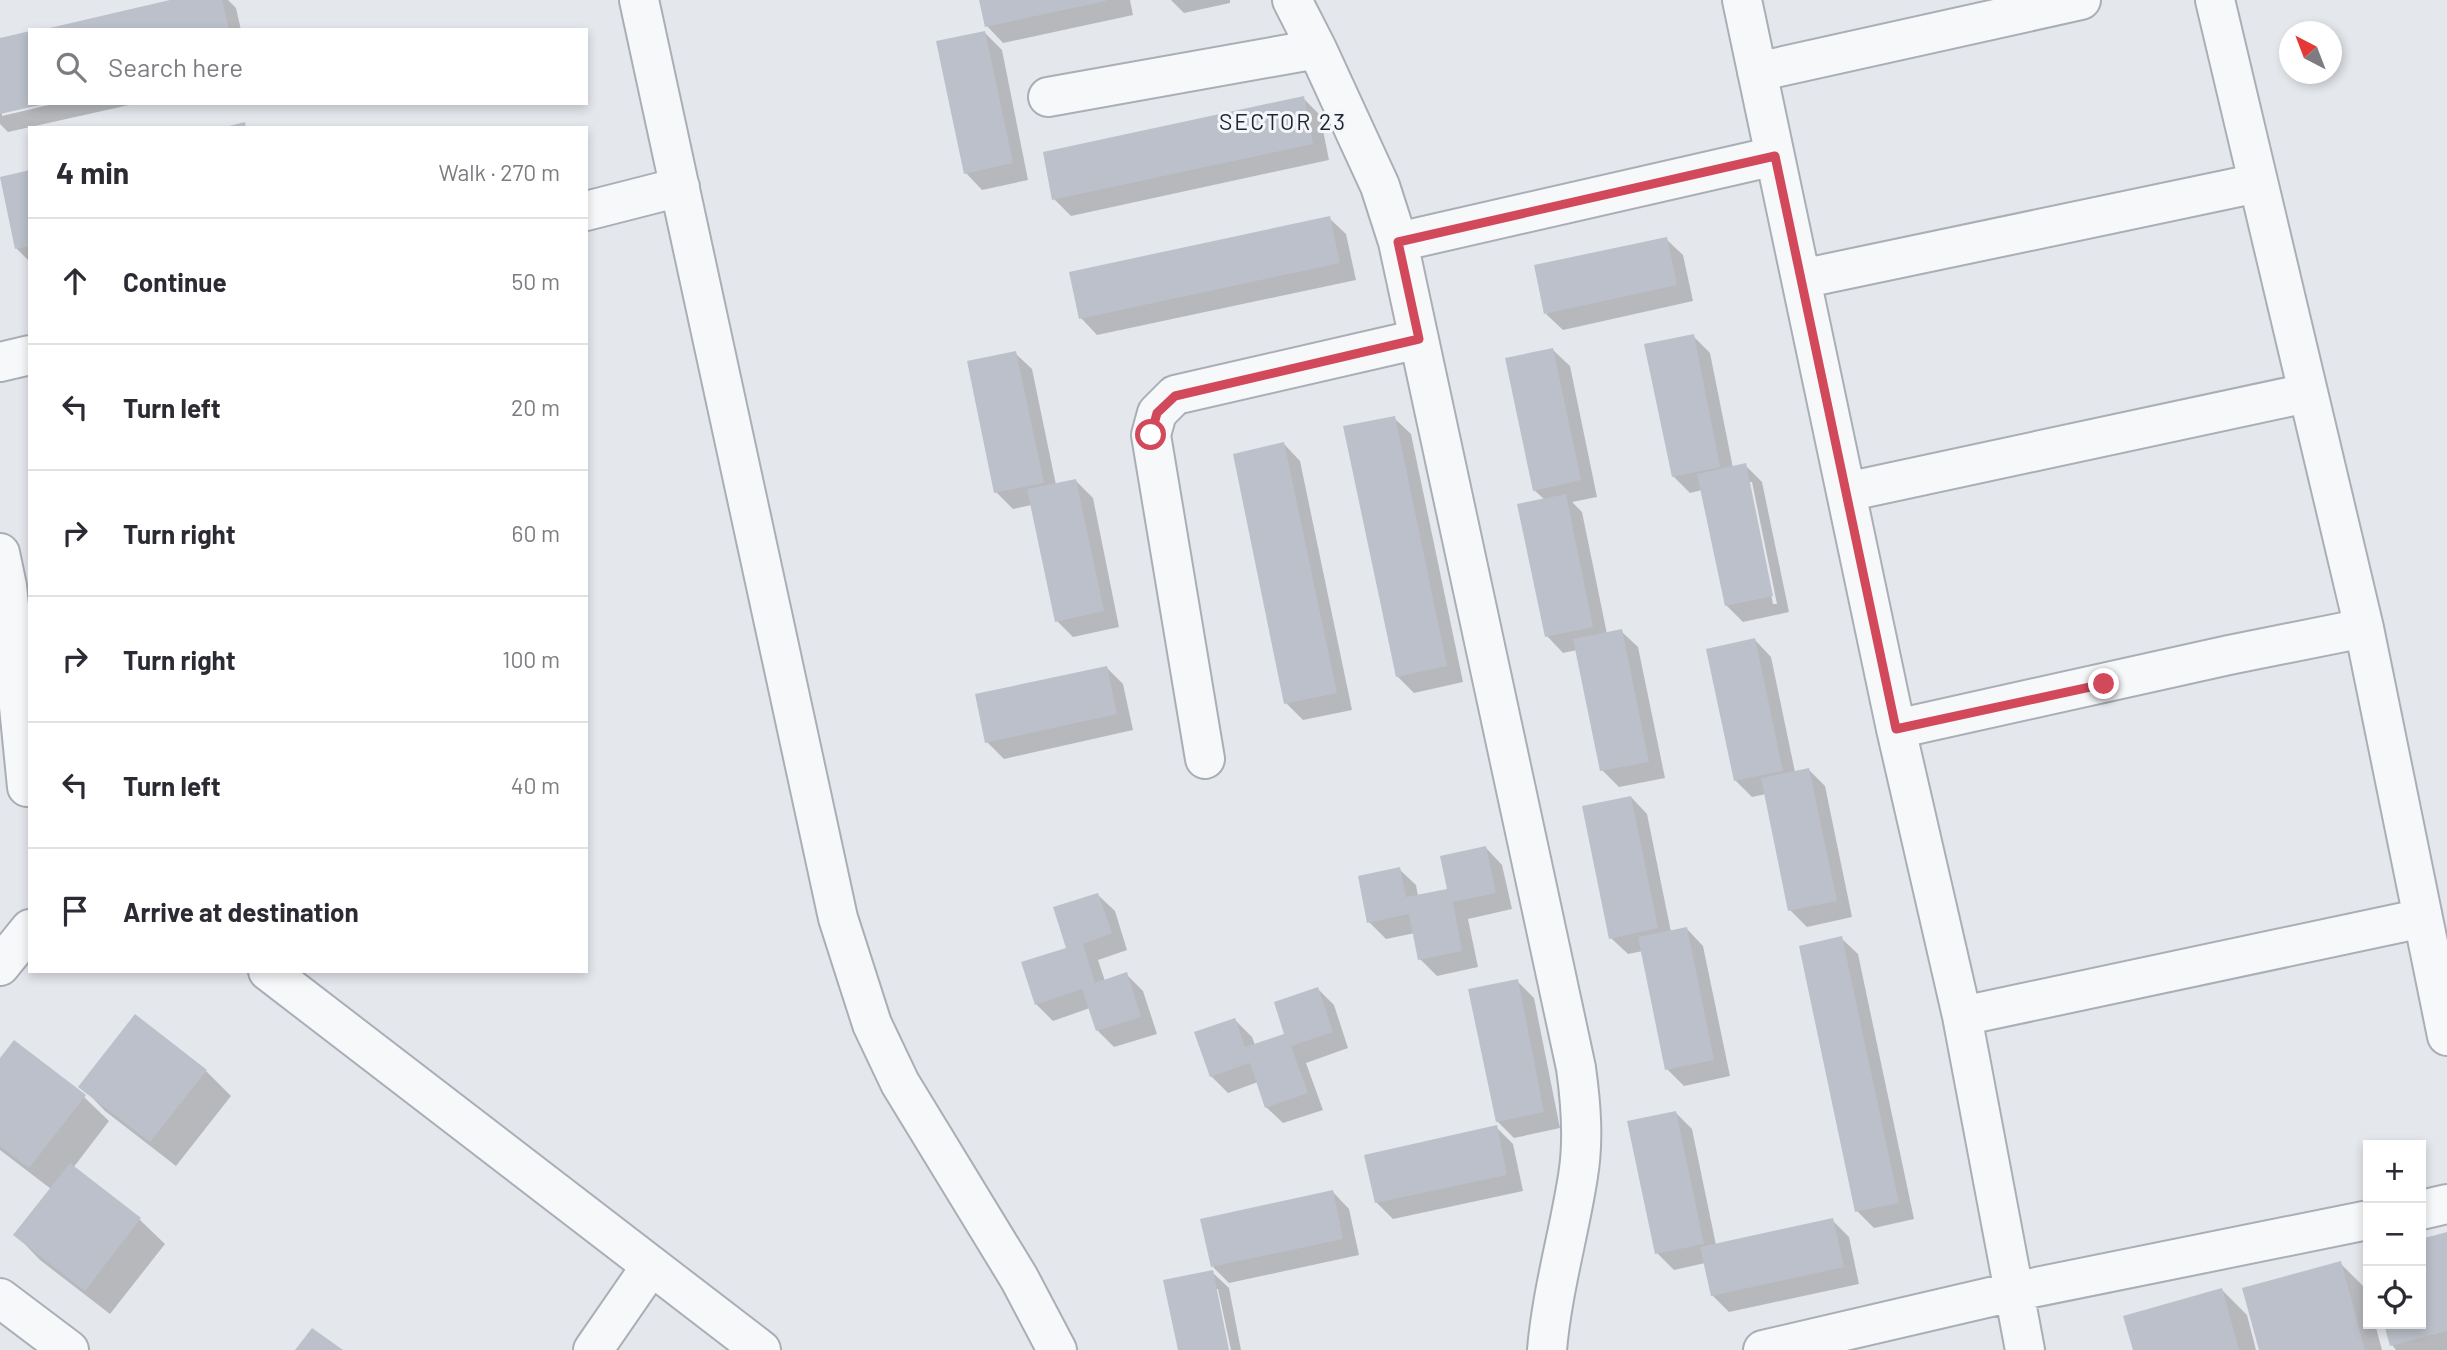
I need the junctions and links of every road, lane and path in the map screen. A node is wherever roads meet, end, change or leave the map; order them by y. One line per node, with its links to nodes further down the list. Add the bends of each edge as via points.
1 (639, 0): 11 (street)
2 (1292, 0): 6 (street)
3 (1742, 0): 7 (street)
4 (2081, 0): 7 (street)
5 (2215, 0): 10 (street)
6 (1317, 49): 8 (street); 13 (street, via 1380,186)
7 (1757, 72): 9 (street)
8 (1048, 97)
9 (1775, 156): 13 (street); 14 (street)
10 (2258, 183): 14 (street); 18 (street)
11 (680, 187): 12 (street); 40 (street, via 838,918 872,1024 900,1083 1019,1278)
12 (588, 210)
13 (1398, 242): 15 (street)
14 (1801, 279): 19 (street)
15 (1419, 339): 23 (street, via 1175,396 1157,413 1151,435); 41 (street, via 1582,1110 1579,1174 1549,1317)
16 (28, 355): 17 (street)
17 (0, 362)
18 (2307, 393): 19 (street); 21 (street)
19 (1846, 492): 22 (street)
20 (0, 553): 24 (street, via 7,586)
21 (2364, 628): 22 (street); 25 (street)
22 (1896, 729): 29 (street)
23 (1205, 759)
24 (19, 780)
25 (2423, 918): 29 (street); 30 (street)
26 (28, 931): 27 (street)
27 (0, 966)
28 (271, 973): 34 (street)
29 (1962, 1016): 35 (street)
30 (2447, 1036)
31 (2447, 1204): 32 (street)
32 (2426, 1209)
33 (2363, 1221): 35 (street)
34 (651, 1266): 38 (street); 39 (street)
35 (2012, 1292): 42 (street); 43 (street)
36 (0, 1298): 37 (street)
37 (69, 1350)
38 (593, 1350)
39 (761, 1350)
40 (1057, 1350)
41 (1547, 1350)
42 (1763, 1350)
43 (2025, 1350)

